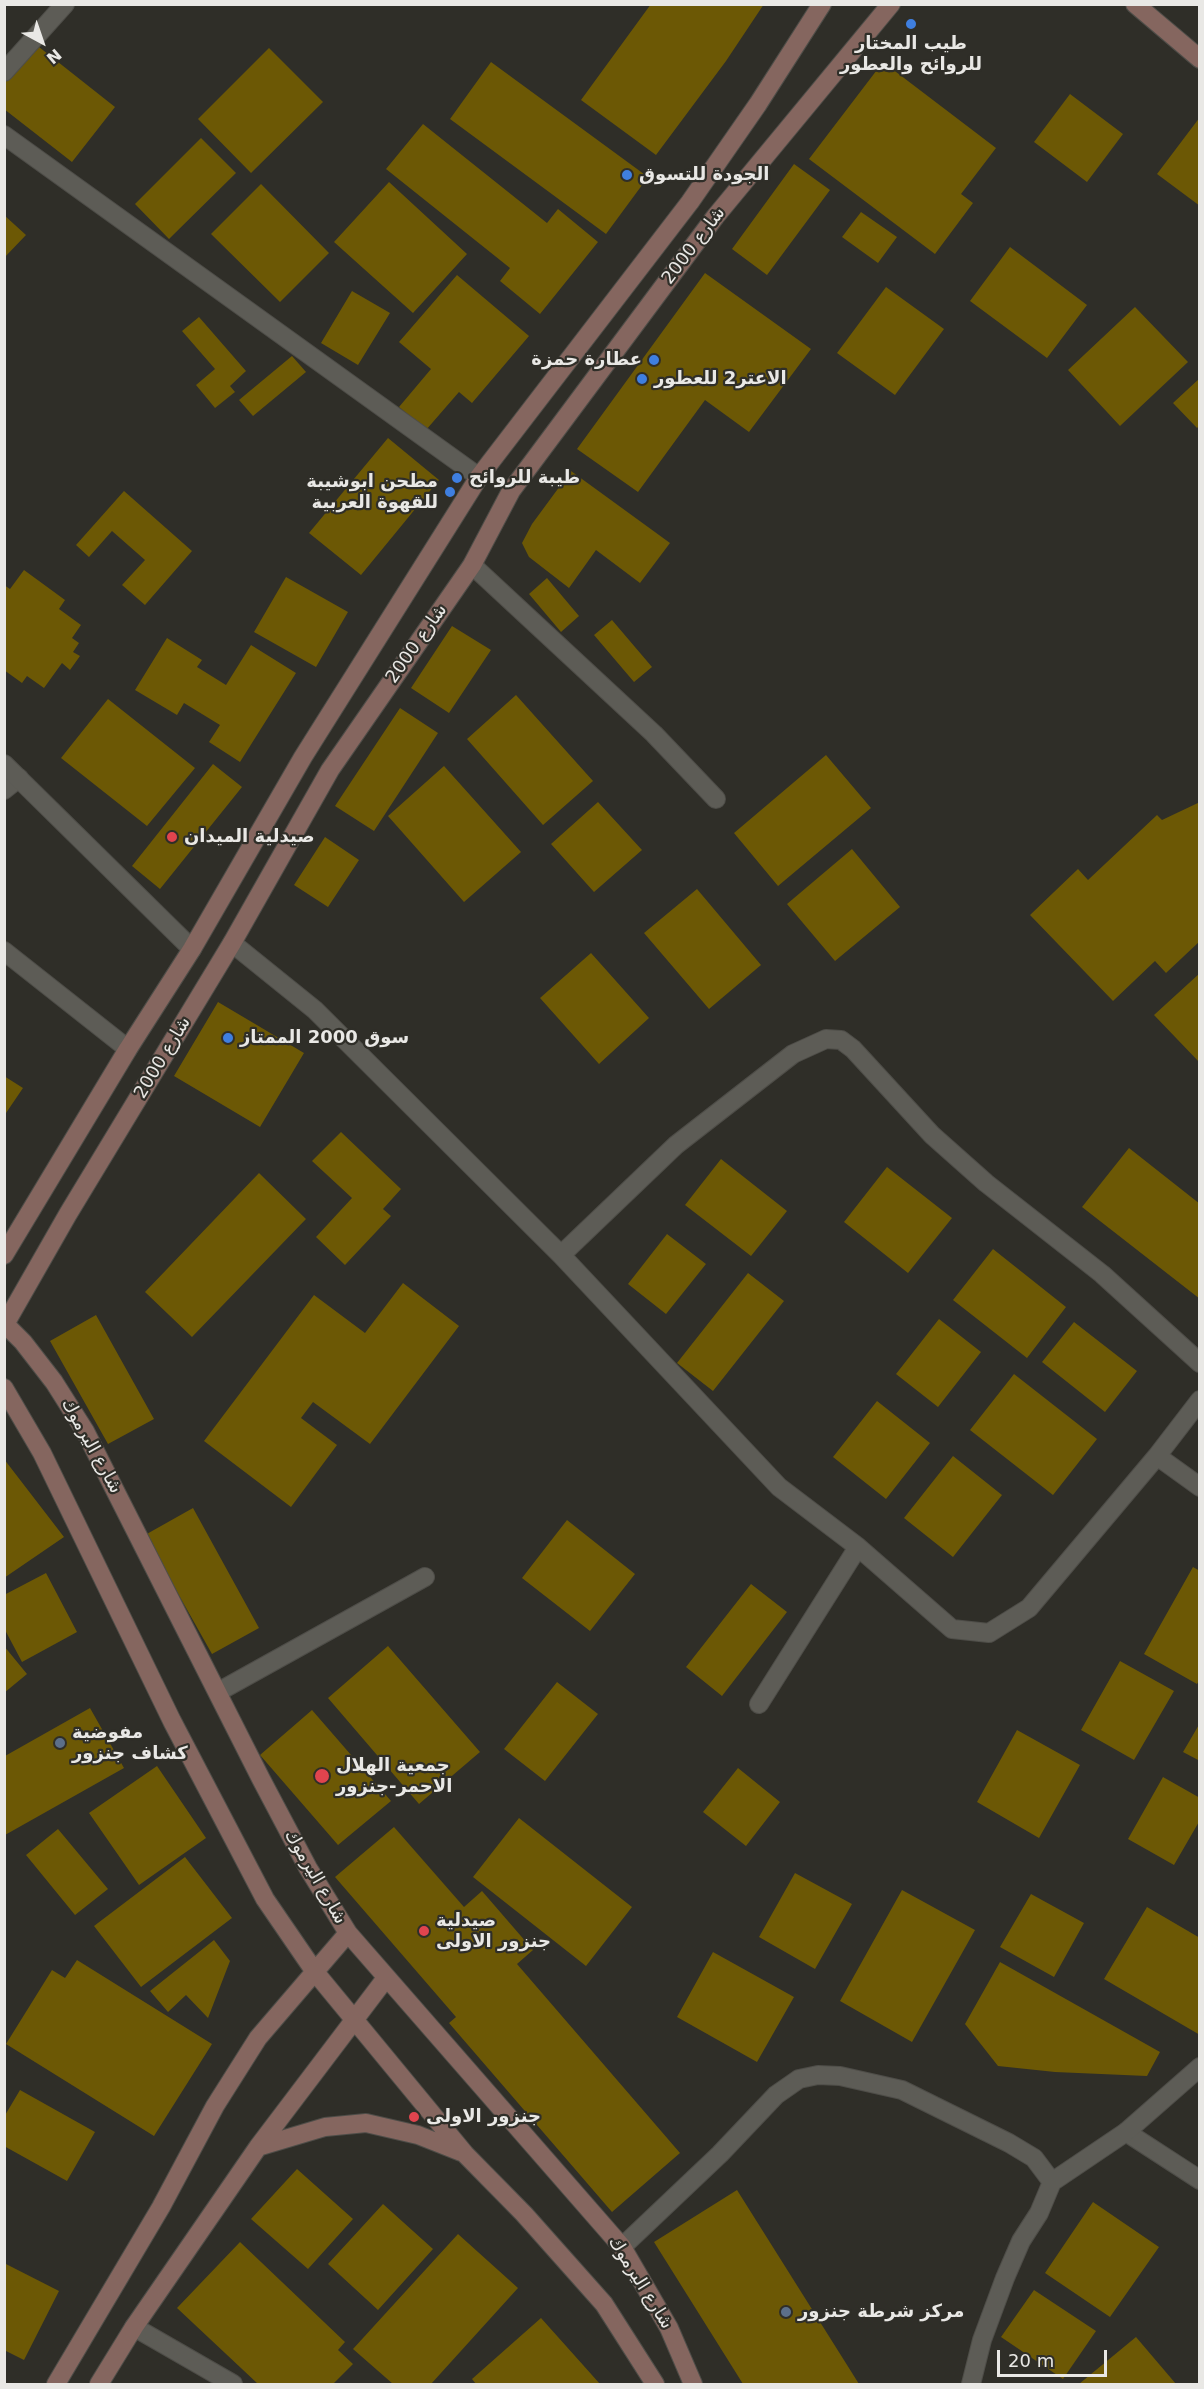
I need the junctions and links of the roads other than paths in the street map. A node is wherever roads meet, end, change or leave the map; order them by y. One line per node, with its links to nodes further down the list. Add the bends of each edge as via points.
1 (65, 4): 6 (street)
2 (822, 4): 8 (main road, via 690,202)
3 (891, 4): 9 (main road, شارع 2000, via 701,236 512,491)
4 (1135, 4): 5 (main road)
5 (1200, 59)
6 (4, 72)
7 (4, 135): 8 (street)
8 (479, 477): 14 (main road, via 303,758)
9 (472, 565): 12 (street, via 654,734); 13 (main road, شارع 2000, via 330,770)
10 (4, 764): 11 (street)
11 (12, 784): 14 (street)
12 (716, 799)
13 (232, 943): 17 (street, via 315,1010); 19 (main road, شارع 2000)
14 (192, 949): 16 (main road)
15 (4, 951): 16 (street)
16 (128, 1049): 18 (main road)
17 (561, 1254): 20 (street, via 676,1145 792,1054 826,1039 841,1041 854,1049 932,1135 1102,1274); 25 (street, via 779,1486)
18 (4, 1255)
19 (5, 1324): 27 (main road, شارع اليرموك, via 54,1382 86,1431)
20 (1200, 1363)
21 (4, 1388): 30 (main road, via 42,1453 172,1721 265,1899)
22 (1200, 1400): 23 (street)
23 (1156, 1456): 24 (street); 25 (street, via 1029,1608 989,1633 952,1629)
24 (1200, 1487)
25 (858, 1547): 28 (street)
26 (425, 1577): 27 (street)
27 (218, 1692): 29 (main road, شارع اليرموك, via 308,1868)
28 (759, 1704)
29 (348, 1933): 30 (main road); 31 (main road, شارع اليرموك)
30 (315, 1972): 32 (main road); 41 (main road, via 258,2038 215,2106 161,2207)
31 (386, 1978): 32 (main road); 39 (main road, شارع اليرموك)
32 (354, 2019): 35 (main road); 36 (main road)
33 (1200, 2067): 34 (street)
34 (1126, 2132): 37 (street); 38 (street)
35 (258, 2147): 36 (main road, via 325,2127 366,2123 418,2134); 40 (main road)
36 (465, 2154): 44 (main road, via 525,2214 604,2304)
37 (1200, 2180)
38 (1052, 2182): 39 (street, via 1026,2153 902,2090 818,2075 799,2079 776,2095); 46 (street, via 1005,2278 982,2340)
39 (622, 2247): 45 (main road, شارع اليرموك, via 669,2328)
40 (134, 2327): 42 (main road); 43 (street)
41 (56, 2385)
42 (99, 2385)
43 (233, 2385)
44 (655, 2385)
45 (693, 2385)
46 (971, 2385)

